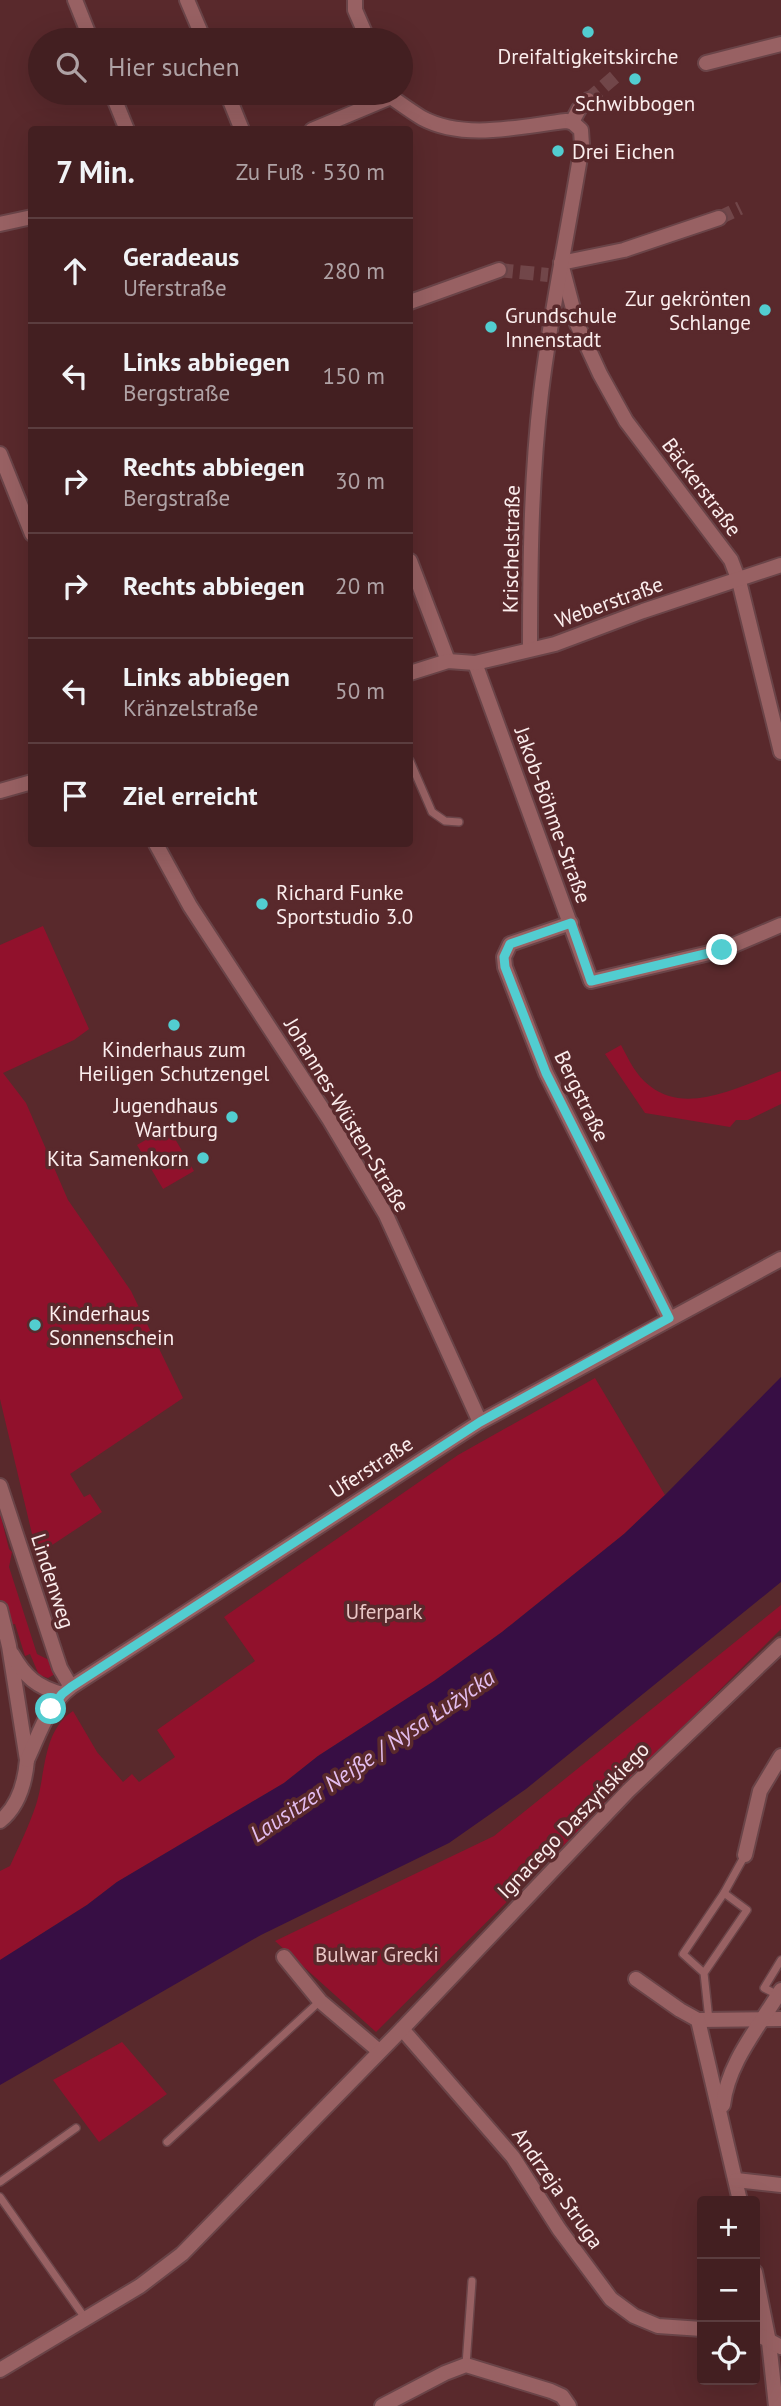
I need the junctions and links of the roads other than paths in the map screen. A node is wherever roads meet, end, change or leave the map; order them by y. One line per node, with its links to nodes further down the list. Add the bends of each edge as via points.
1 (75, 0): 4 (street)
2 (187, 0): 5 (street)
3 (355, 0): 6 (street)
4 (86, 28)
5 (199, 28)
6 (363, 28)
7 (781, 44): 8 (street)
8 (706, 63)
9 (588, 100): 14 (street)
10 (117, 105): 15 (street)
11 (232, 105): 16 (street)
12 (368, 105): 17 (street)
13 (404, 105): 14 (street, via 422,118 453,129)
14 (572, 122): 21 (street, Krischelstraße, via 581,130 582,145)
15 (125, 126)
16 (240, 126)
17 (321, 126)
18 (28, 218): 20 (street)
19 (719, 218): 21 (street, via 624,250)
20 (0, 224)
21 (561, 263): 23 (street); 29 (street, Bäckerstraße, via 578,324 626,421 731,561); 30 (street, Krischelstraße, via 535,451)
22 (499, 270): 24 (street)
23 (548, 275)
24 (413, 301)
25 (2, 462): 26 (street)
26 (28, 524)
27 (781, 565): 29 (street, Weberstraße)
28 (413, 569): 31 (street)
29 (739, 581): 30 (street, Weberstraße, via 555,645); 34 (street, Bäckerstraße)
30 (530, 649): 32 (street, Weberstraße)
31 (448, 662): 32 (street, Weberstraße); 33 (street, Weberstraße)
32 (475, 663): 40 (street, Jakob-Böhme-Straße)
33 (413, 672)
34 (781, 752)
35 (413, 768): 38 (lane, via 432,812 445,821)
36 (28, 783): 37 (street)
37 (0, 791)
38 (460, 822)
39 (158, 847): 44 (street, Johannes-Wüsten-Straße, via 190,906 386,1215)
40 (571, 923): 41 (street, Jakob-Böhme-Straße, via 591,981 722,950); 43 (street, Bergstraße, via 510,944 505,967 546,1073)
41 (781, 925)
42 (781, 1259): 43 (street, Uferstraße)
43 (669, 1318): 44 (street, Uferstraße)
44 (480, 1422): 49 (street, Uferstraße)
45 (0, 1486): 49 (street, Lindenweg)
46 (0, 1609): 48 (street)
47 (781, 1645): 64 (street, Ignacego Daszyńskiego, via 628,1791)
48 (9, 1646): 49 (street, via 31,1681 45,1689); 51 (street)
49 (66, 1690): 51 (street, Uferstraße, via 51,1709)
50 (781, 1756): 53 (street, via 760,1791)
51 (27, 1760): 52 (street, via 16,1803)
52 (0, 1821)
53 (745, 1854): 54 (lane)
54 (724, 1893): 57 (lane, via 683,1954); 57 (lane, via 747,1910)
55 (284, 1957): 60 (street)
56 (781, 1960): 59 (lane, via 764,1988)
57 (704, 1973): 63 (lane)
58 (636, 1979): 63 (street, via 680,2010)
59 (779, 1993): 61 (street)
60 (320, 2001): 65 (street); 68 (lane)
61 (764, 2019): 62 (street); 63 (street); 66 (street, via 727,2080)
62 (781, 2019)
63 (704, 2020): 66 (street)
64 (402, 2029): 65 (street, Ignacego Daszyńskiego); 77 (street, Andrzeja Struga, via 513,2157 611,2299 658,2326)
65 (379, 2051): 76 (street, Ignacego Daszyńskiego, via 182,2254)
66 (723, 2121): 69 (street)
67 (76, 2128): 70 (lane)
68 (167, 2142)
69 (736, 2180): 71 (street); 72 (street)
70 (0, 2182)
71 (781, 2185)
72 (739, 2196)
73 (0, 2197): 76 (lane)
74 (472, 2281): 79 (lane)
75 (760, 2290): 78 (street)
76 (86, 2319): 80 (street, Ignacego Daszyńskiego)
77 (697, 2329)
78 (775, 2344): 83 (street)
79 (462, 2366): 81 (street); 82 (street, via 551,2391)
80 (0, 2370)
81 (382, 2406)
82 (569, 2406)
83 (776, 2406)

